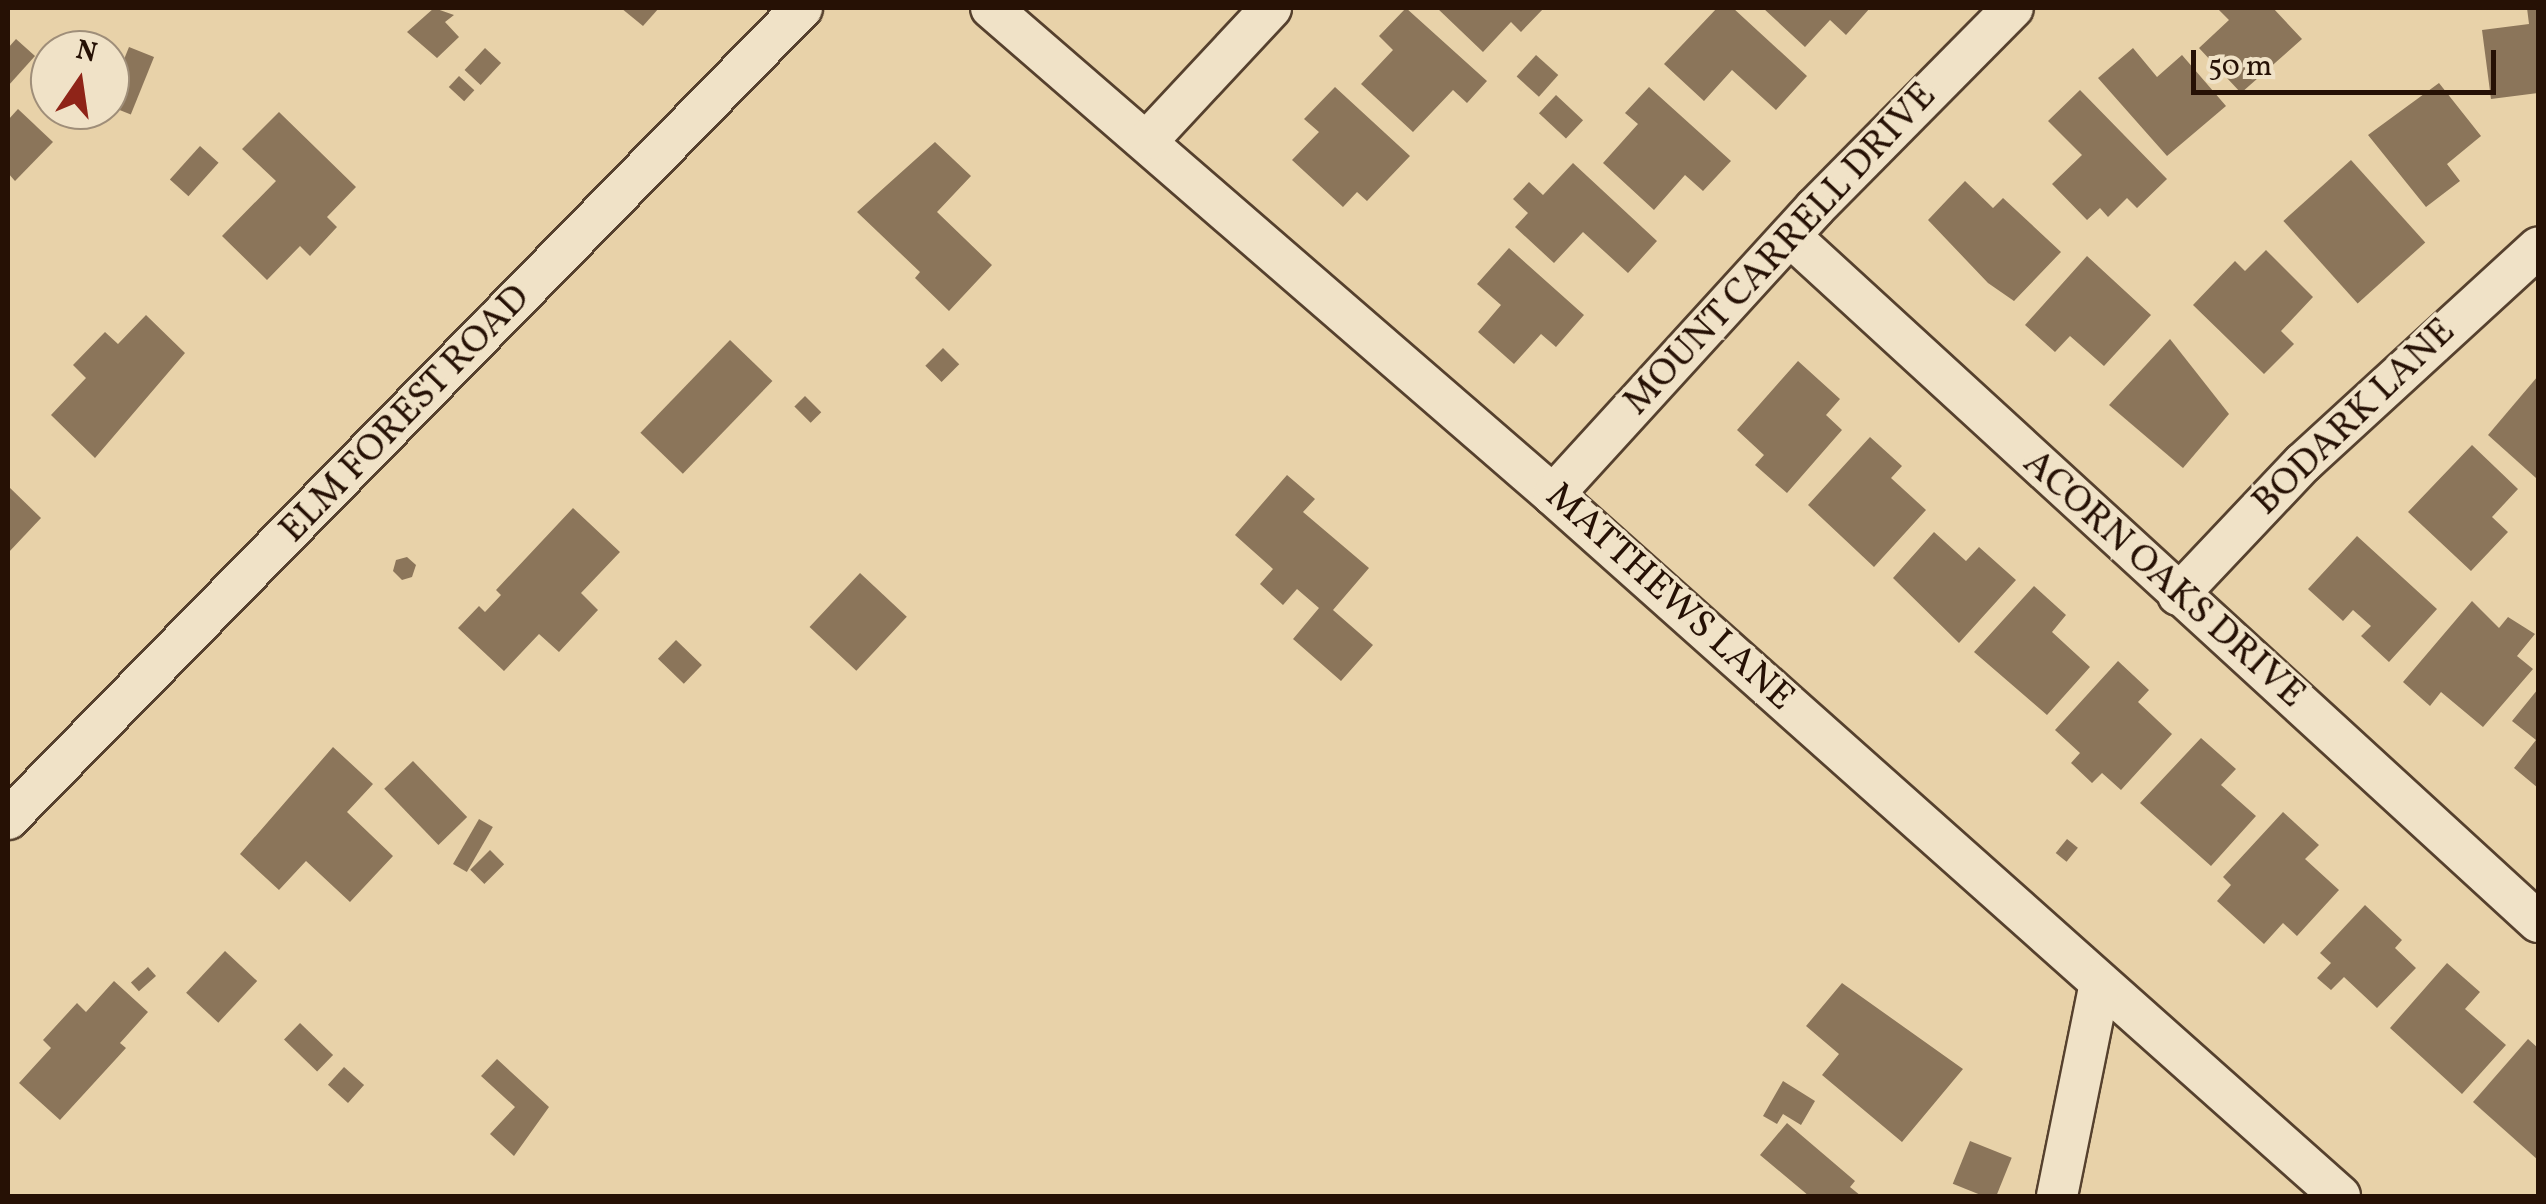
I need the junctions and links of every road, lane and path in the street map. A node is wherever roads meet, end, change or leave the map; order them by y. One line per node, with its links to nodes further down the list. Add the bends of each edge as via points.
1 (802, 8): 10 (street, ELM FOREST ROAD)
2 (991, 8): 5 (street, MATTHEWS LANE)
3 (1271, 8): 5 (street)
4 (2012, 8): 6 (street, MOUNT CARRELL DRIVE)
5 (1149, 139): 8 (street, MATTHEWS LANE)
6 (1790, 236): 8 (street, MOUNT CARRELL DRIVE); 9 (street, ACORN OAKS DRIVE)
7 (2538, 248): 9 (street, BODARK LANE, via 2345,422)
8 (1554, 495): 12 (street, MATTHEWS LANE)
9 (2178, 595): 11 (street, ACORN OAKS DRIVE)
10 (8, 819)
11 (2538, 922)
12 (2100, 983): 13 (street); 14 (street, MATTHEWS LANE)
13 (2057, 1196)
14 (2340, 1196)

